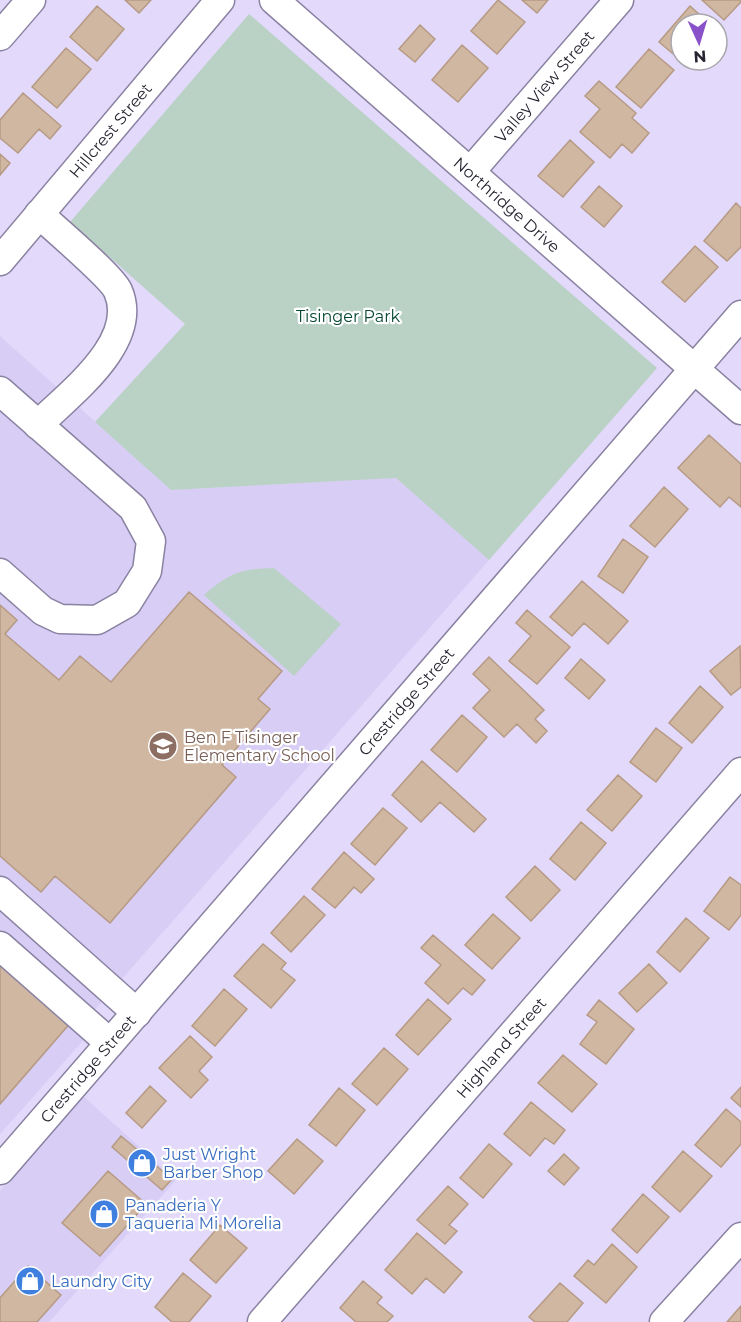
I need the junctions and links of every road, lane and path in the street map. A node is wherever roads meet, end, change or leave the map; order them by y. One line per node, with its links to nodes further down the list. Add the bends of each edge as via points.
1 (31, 0): 5 (street)
2 (220, 0): 7 (street, Hillcrest Street)
3 (274, 0): 6 (street, Northridge Drive)
4 (619, 0): 6 (street, Valley View Street)
5 (0, 36)
6 (471, 171): 10 (street, Northridge Drive)
7 (39, 214): 8 (street, Hillcrest Street); 13 (street, via 118,290 124,317 113,346 99,364)
8 (0, 261)
9 (741, 315): 10 (street, Crestridge Street)
10 (695, 369): 12 (street, Northridge Drive); 18 (street, Crestridge Street)
11 (0, 391): 13 (street)
12 (741, 410)
13 (38, 425): 14 (street, via 133,508 151,541 147,571 127,603 97,620 60,619 43,611)
14 (0, 573)
15 (741, 772): 22 (street, Highland Street)
16 (0, 891): 18 (street)
17 (0, 946): 19 (street)
18 (136, 1013): 19 (street, Crestridge Street)
19 (110, 1043): 20 (street, Crestridge Street)
20 (2, 1162)
21 (741, 1237): 23 (street)
22 (262, 1322)
23 (664, 1322)

